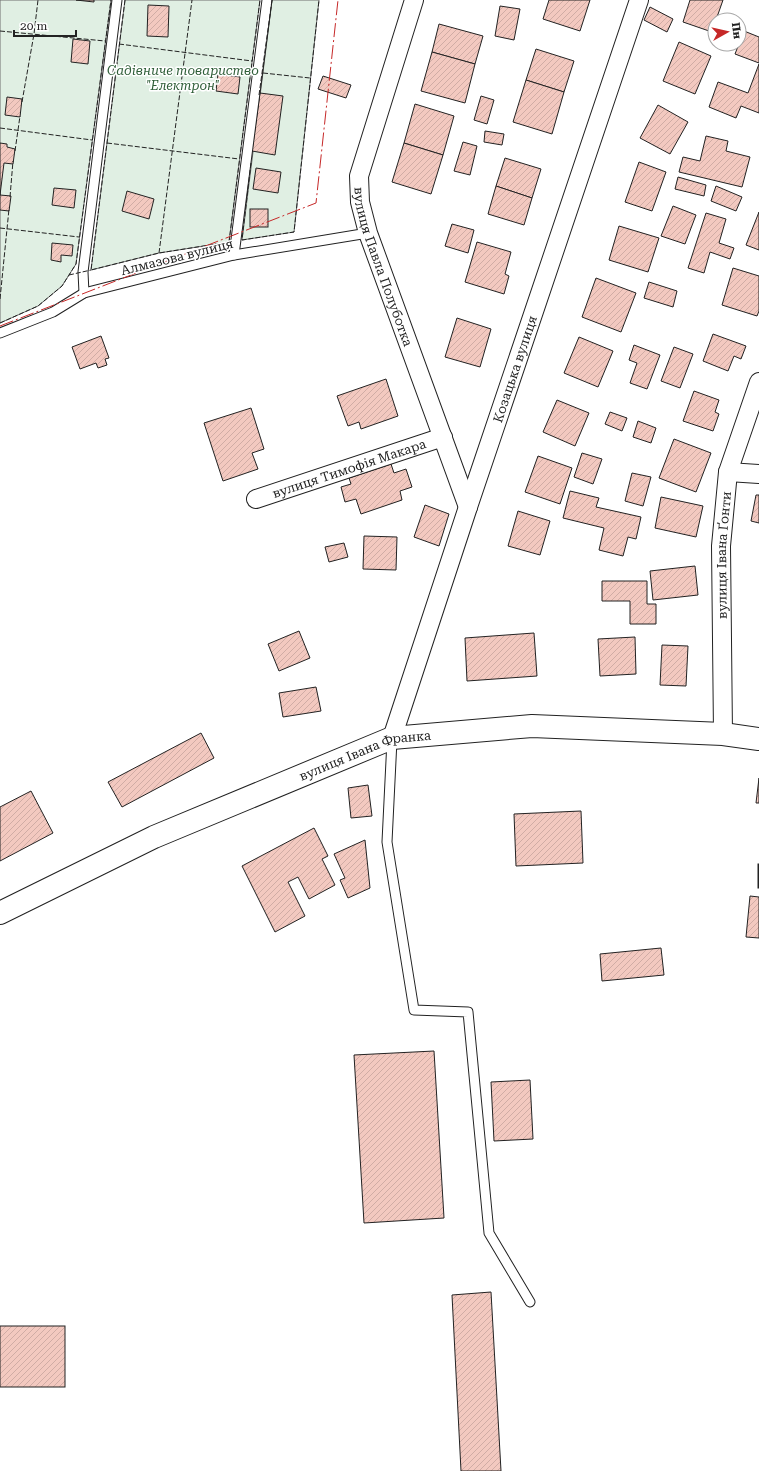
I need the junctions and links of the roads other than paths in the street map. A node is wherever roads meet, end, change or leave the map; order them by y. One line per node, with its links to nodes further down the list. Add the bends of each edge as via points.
1 (117, 0): 7 (lane, via 83,272)
2 (267, 0): 6 (lane)
3 (414, 0): 5 (street, вулиця Павла Полуботка, via 360,176 360,202)
4 (639, 0): 14 (street, Козацька вулиця)
5 (368, 233): 6 (lane, Алмазова вулиця); 10 (street, вулиця Павла Полуботка)
6 (234, 255): 7 (lane, Алмазова вулиця)
7 (84, 293): 8 (lane, Алмазова вулиця, via 52,312)
8 (0, 333)
9 (759, 382): 11 (street, вулиця Івана Ґонти)
10 (443, 437): 13 (street, вулиця Тимофія Макара); 14 (street, вулиця Павла Полуботка)
11 (728, 472): 12 (street); 15 (street, вулиця Івана Ґонти, via 721,546)
12 (759, 474)
13 (256, 499)
14 (468, 507): 16 (street, Козацька вулиця)
15 (724, 734): 16 (street, вулиця Івана Франка, via 532,726); 17 (street, вулиця Івана Франка)
16 (392, 738): 18 (street, вулиця Івана Франка, via 154,837); 19 (lane, via 387,842 414,1010 468,1012 489,1233)
17 (759, 738)
18 (0, 913)
19 (530, 1302)

